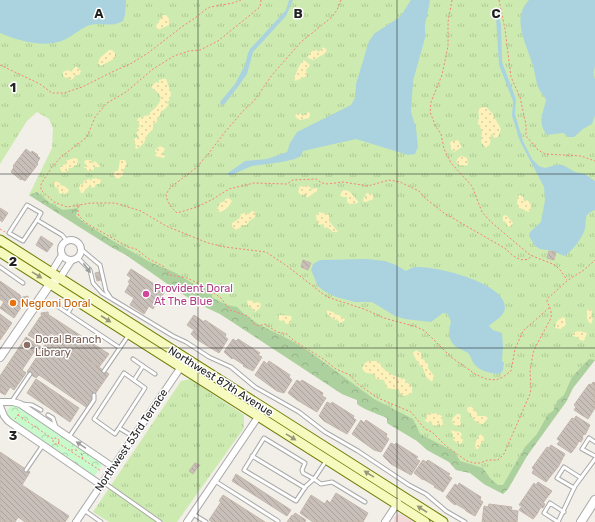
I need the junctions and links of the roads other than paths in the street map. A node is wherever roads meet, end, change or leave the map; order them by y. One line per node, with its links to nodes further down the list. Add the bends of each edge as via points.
1 (37, 220): 1 (lane, via 23,241 9,233 27,205 41,213); 3 (lane, via 62,235)
2 (0, 240): 10 (main road, Northwest 87th Avenue)
3 (67, 241): 4 (street, via 78,241); 6 (street, via 62,245)
4 (82, 250): 7 (street); 14 (lane, via 100,265)
5 (0, 252): 13 (main road, Northwest 87th Avenue, one-way to 13)
6 (62, 255): 8 (street); 10 (street)
7 (78, 258): 8 (street); 15 (lane, one-way to 15, via 90,270)
8 (71, 261): 11 (street)
9 (0, 267): 12 (lane)
10 (51, 273): 11 (main road, Northwest 87th Avenue); 13 (street)
11 (60, 278): 13 (street); 24 (main road, Northwest 87th Avenue)
12 (23, 283)
13 (50, 284): 17 (main road, Northwest 87th Avenue); 22 (street)
14 (105, 285): 15 (lane); 16 (lane)
15 (97, 288): 16 (lane)
16 (111, 298): 73 (lane, via 208,357 231,367 256,386 299,412 324,432 426,494 446,511)
17 (76, 300): 19 (lane); 20 (main road, Northwest 87th Avenue, one-way to 20)
18 (57, 306): 19 (lane)
19 (68, 313): 21 (lane)
20 (129, 334): 21 (lane); 26 (main road, Northwest 87th Avenue)
21 (120, 348): 27 (lane)
22 (0, 357)
23 (133, 359): 25 (lane)
24 (186, 359): 26 (street, Northwest 53rd Terrace); 35 (main road, Northwest 87th Avenue)
25 (142, 366): 29 (lane); 30 (lane)
26 (180, 367): 39 (main road, Northwest 87th Avenue); 43 (street, Northwest 53rd Terrace)
27 (104, 371)
28 (30, 374): 33 (lane)
29 (155, 374)
30 (134, 380): 40 (lane, via 145,388); 40 (lane, via 124,373 94,419 115,434)
31 (94, 395): 42 (lane, via 94,400)
32 (0, 402): 33 (street)
33 (17, 404): 36 (lane, via 32,405); 38 (street, via 7,406); 41 (street)
34 (0, 406): 38 (street)
35 (264, 408): 39 (street); 57 (main road, Northwest 87th Avenue, one-way to 35)
36 (41, 410)
37 (48, 415): 41 (lane, via 53,418)
38 (4, 416): 45 (street)
39 (258, 417): 48 (main road, Northwest 87th Avenue, one-way to 48); 53 (street)
40 (118, 428): 43 (lane)
41 (56, 429): 42 (street)
42 (69, 437): 49 (street, one-way to 42)
43 (134, 437): 49 (street, Northwest 53rd Terrace)
44 (595, 442): 47 (lane, via 589,438 582,449)
45 (43, 445): 50 (lane); 54 (street)
46 (252, 456): 52 (lane, via 264,438 305,463 303,473); 55 (lane); 55 (lane, via 244,470 296,501)
47 (595, 458): 51 (lane)
48 (327, 460): 52 (lane); 60 (main road, Northwest 87th Avenue)
49 (113, 467): 54 (street, Northwest 53rd Terrace)
50 (26, 470)
51 (581, 478): 56 (lane); 56 (lane, via 564,466 557,478)
52 (314, 479): 55 (lane); 59 (lane, via 321,484 332,482)
53 (215, 480): 63 (street); 64 (lane)
54 (102, 483): 61 (street, Northwest 53rd Terrace); 67 (lane)
55 (305, 488)
56 (574, 488): 62 (lane)
57 (402, 495): 60 (street); 72 (main road, Northwest 87th Avenue, one-way to 57)
58 (595, 500): 75 (street)
59 (365, 502)
60 (397, 504): 70 (street); 71 (main road, Northwest 87th Avenue)
61 (84, 510): 65 (street, Northwest 53rd Terrace); 66 (lane)
62 (564, 512): 74 (lane); 74 (lane, via 550,503 544,513)
63 (193, 514): 68 (street); 69 (lane)
64 (278, 521)
65 (76, 522)
66 (101, 522)
67 (160, 522)
68 (187, 522)
69 (206, 522)
70 (385, 522)
71 (425, 522)
72 (443, 522)
73 (465, 522)
74 (558, 522)
75 (581, 522)

